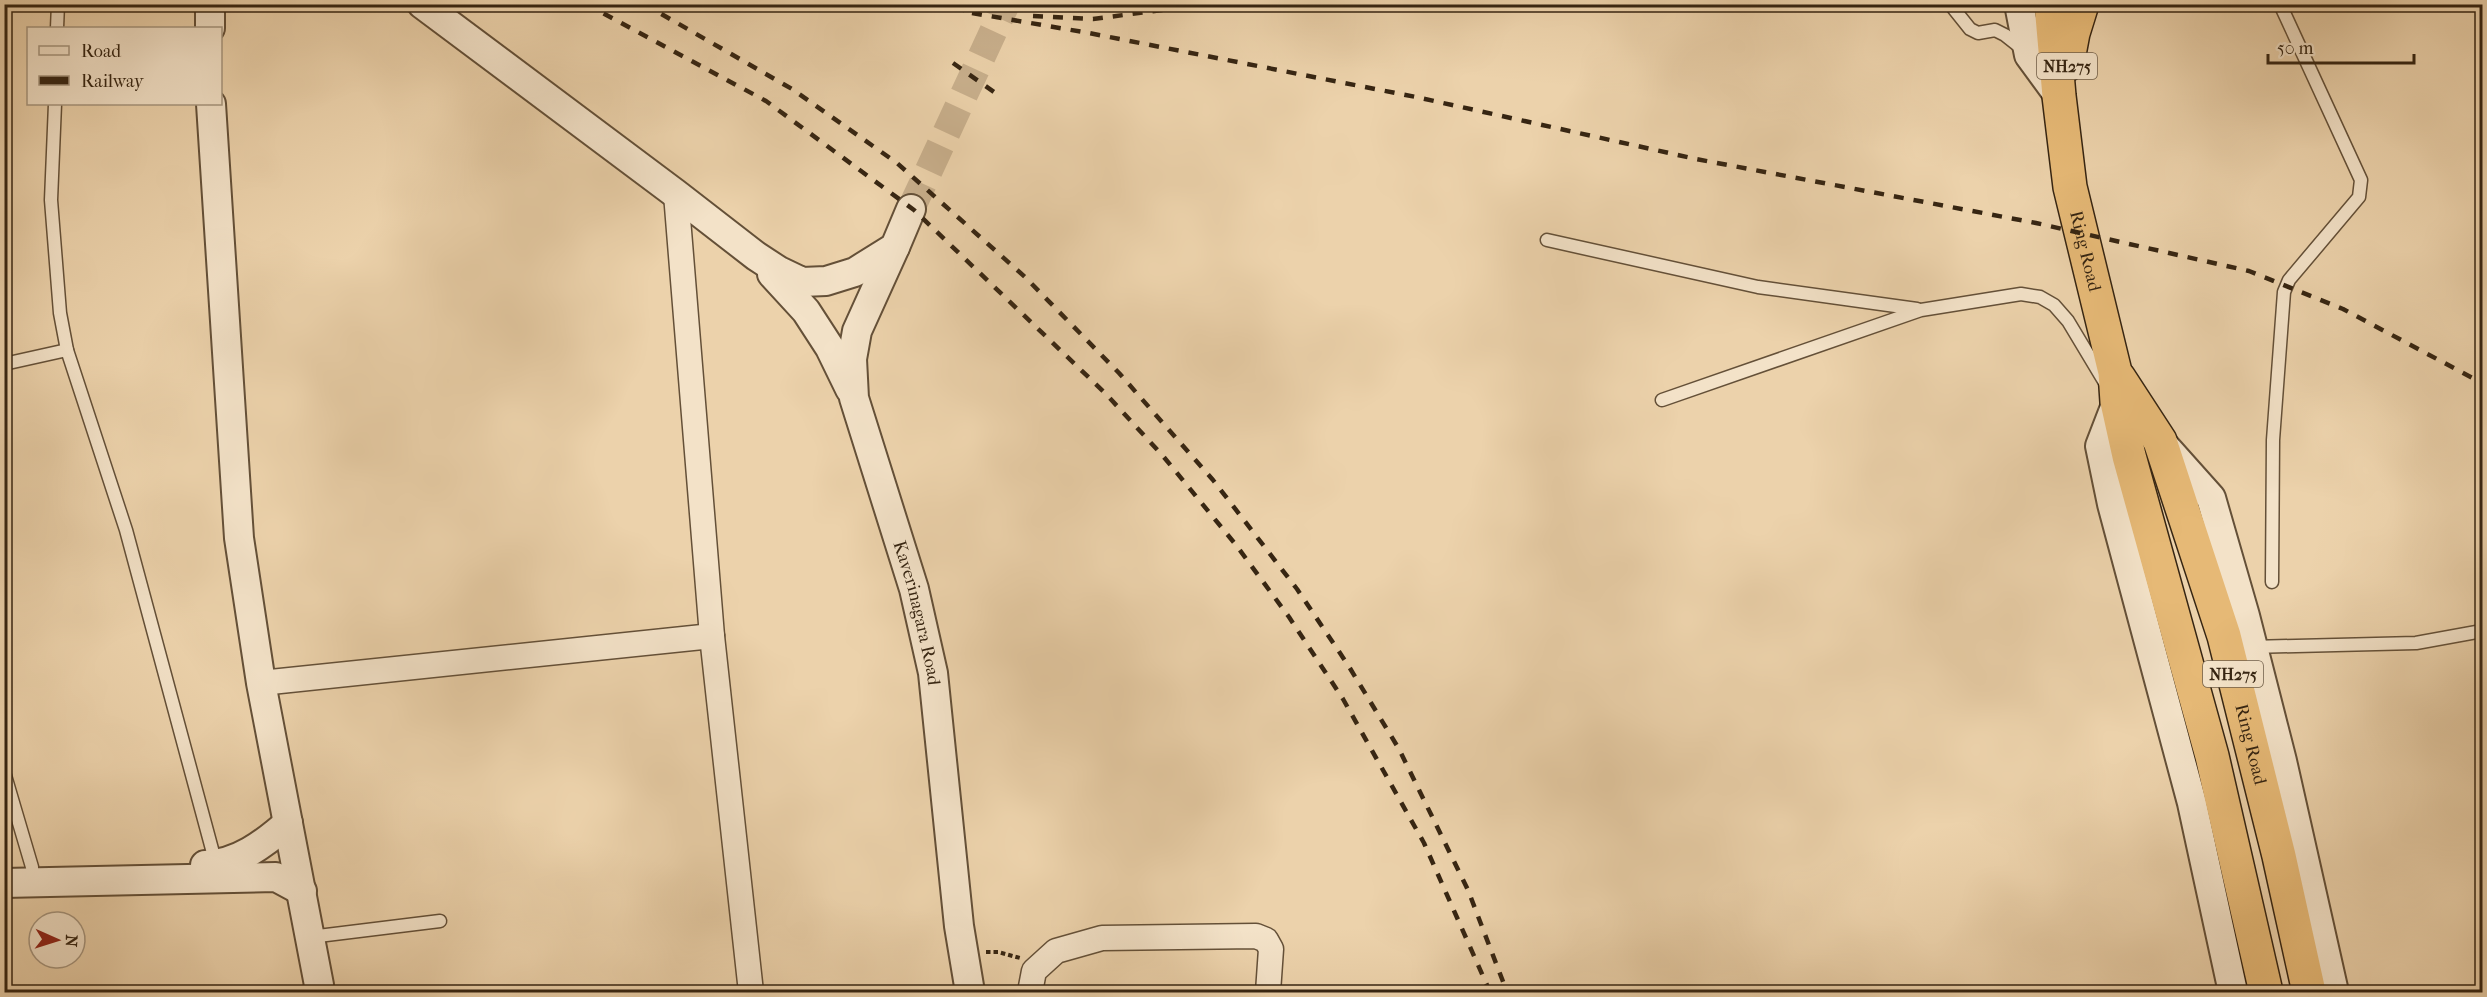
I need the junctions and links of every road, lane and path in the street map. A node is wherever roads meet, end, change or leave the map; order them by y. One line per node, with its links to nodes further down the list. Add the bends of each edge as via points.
1 (58, 4): 9 (lane)
2 (210, 4): 10 (street)
3 (422, 4): 16 (street)
4 (1950, 4): 11 (lane, via 1970,29 1978,33 1995,30)
5 (2019, 4): 11 (street)
6 (2051, 4): 12 (highway, Ring Road / NH275)
7 (2082, 4): 15 (highway, Ring Road / NH275, via 2067,63)
8 (2280, 4): 27 (lane, via 2361,180 2361,188 2360,197 2289,280 2284,291 2273,440)
9 (57, 27)
10 (210, 27)
11 (2029, 55): 12 (street)
12 (2059, 96): 15 (highway, Ring Road / NH275)
13 (55, 105): 22 (lane, via 51,200 60,313)
14 (211, 105): 31 (street, via 238,538)
15 (2064, 130): 24 (highway, Ring Road / NH275, via 2070,187)
16 (676, 194): 20 (street); 29 (street)
17 (911, 209): 19 (street, Kaverinagara Road)
18 (1547, 240): 21 (lane, via 1758,287)
19 (895, 247): 20 (street, via 855,272 826,281 802,282); 25 (street, Kaverinagara Road, via 857,332 852,359)
20 (756, 256): 25 (street, via 807,311)
21 (1921, 310): 24 (lane, via 2021,294 2040,297 2054,305 2068,321); 26 (lane)
22 (67, 350): 23 (lane); 34 (lane, via 126,531)
23 (4, 364)
24 (2116, 387): 30 (highway, Ring Road / NH275, via 2160,441); 47 (street, via 2100,446 2192,803); 48 (highway, Ring Road / NH275, via 2129,456 2212,756)
25 (854, 398): 40 (street, Kaverinagara Road, via 914,589 933,673)
26 (1662, 400)
27 (2272, 582)
28 (2482, 631): 30 (lane, via 2416,643)
29 (712, 636): 31 (street); 43 (street)
30 (2240, 649): 49 (highway, Ring Road / NH275); 50 (street, via 2282,761)
31 (261, 683): 33 (street)
32 (4, 772): 35 (lane)
33 (288, 823): 34 (street, via 259,847); 37 (street)
34 (216, 864): 35 (street)
35 (23, 872): 36 (street); 37 (street, via 276,877)
36 (4, 884)
37 (302, 891): 39 (street)
38 (440, 921): 39 (lane)
39 (310, 937): 42 (street)
40 (965, 952): 41 (path, via 998,952); 44 (street, Kaverinagara Road)
41 (1042, 964): 45 (street, via 1034,971); 46 (street, via 1056,951 1102,938 1256,936 1266,940 1271,949)
42 (319, 990)
43 (751, 993)
44 (970, 993)
45 (1030, 993)
46 (1268, 993)
47 (2233, 993)
48 (2266, 993)
49 (2309, 993)
50 (2334, 993)

